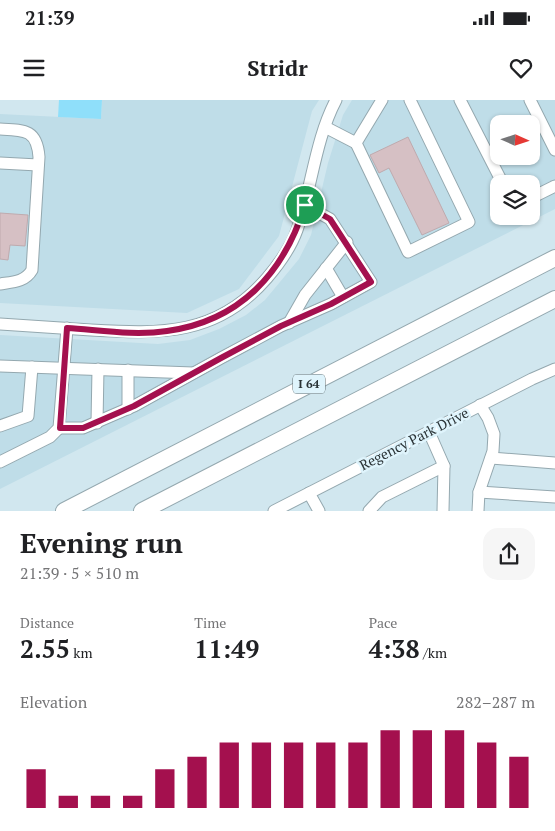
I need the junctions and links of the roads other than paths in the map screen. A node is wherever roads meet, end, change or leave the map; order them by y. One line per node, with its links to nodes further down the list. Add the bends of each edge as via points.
1 (336, 100): 6 (street)
2 (382, 100): 8 (street)
3 (410, 100): 8 (street, via 469,222 408,252)
4 (460, 100): 12 (street)
5 (530, 100): 9 (street)
6 (325, 127): 8 (street); 15 (street)
7 (0, 129): 11 (street, via 22,130 31,134 38,146)
8 (356, 143)
9 (555, 150)
10 (0, 163): 11 (street)
11 (38, 165): 19 (street, via 32,270 20,281)
12 (498, 175)
13 (555, 186): 14 (street)
14 (540, 194)
15 (305, 205): 16 (street, via 330,219); 24 (street, via 297,232 272,272 236,306 215,318 166,332)
16 (347, 242): 18 (street); 20 (street, via 371,282)
17 (555, 258): 45 (highway, I 64)
18 (326, 268): 20 (street); 22 (street)
19 (0, 284)
20 (343, 297): 22 (street)
21 (555, 299): 46 (highway, I 64)
22 (289, 323): 31 (street)
23 (0, 324): 24 (street)
24 (67, 328): 27 (street)
25 (0, 366): 26 (street)
26 (32, 367): 27 (street); 35 (street, via 28,416)
27 (64, 368): 28 (street); 36 (street)
28 (98, 369): 30 (street); 34 (street)
29 (555, 369): 32 (street, Regency Park Drive)
30 (128, 370): 31 (street); 33 (street)
31 (193, 373): 33 (street)
32 (480, 406): 37 (street, Regency Park Drive); 38 (street, via 494,434)
33 (128, 409): 34 (street)
34 (97, 422): 36 (street, via 83,428)
35 (0, 426)
36 (60, 428): 39 (street, via 50,437)
37 (429, 432): 41 (street); 43 (street, Regency Park Drive)
38 (490, 458): 40 (street); 42 (street)
39 (0, 462)
40 (555, 463)
41 (444, 466): 49 (street, via 382,497); 50 (street)
42 (479, 492): 44 (street); 51 (street)
43 (309, 493): 47 (street, Regency Park Drive); 48 (street)
44 (555, 497)
45 (64, 511)
46 (142, 511)
47 (274, 511)
48 (319, 511)
49 (369, 511)
50 (443, 511)
51 (478, 511)

